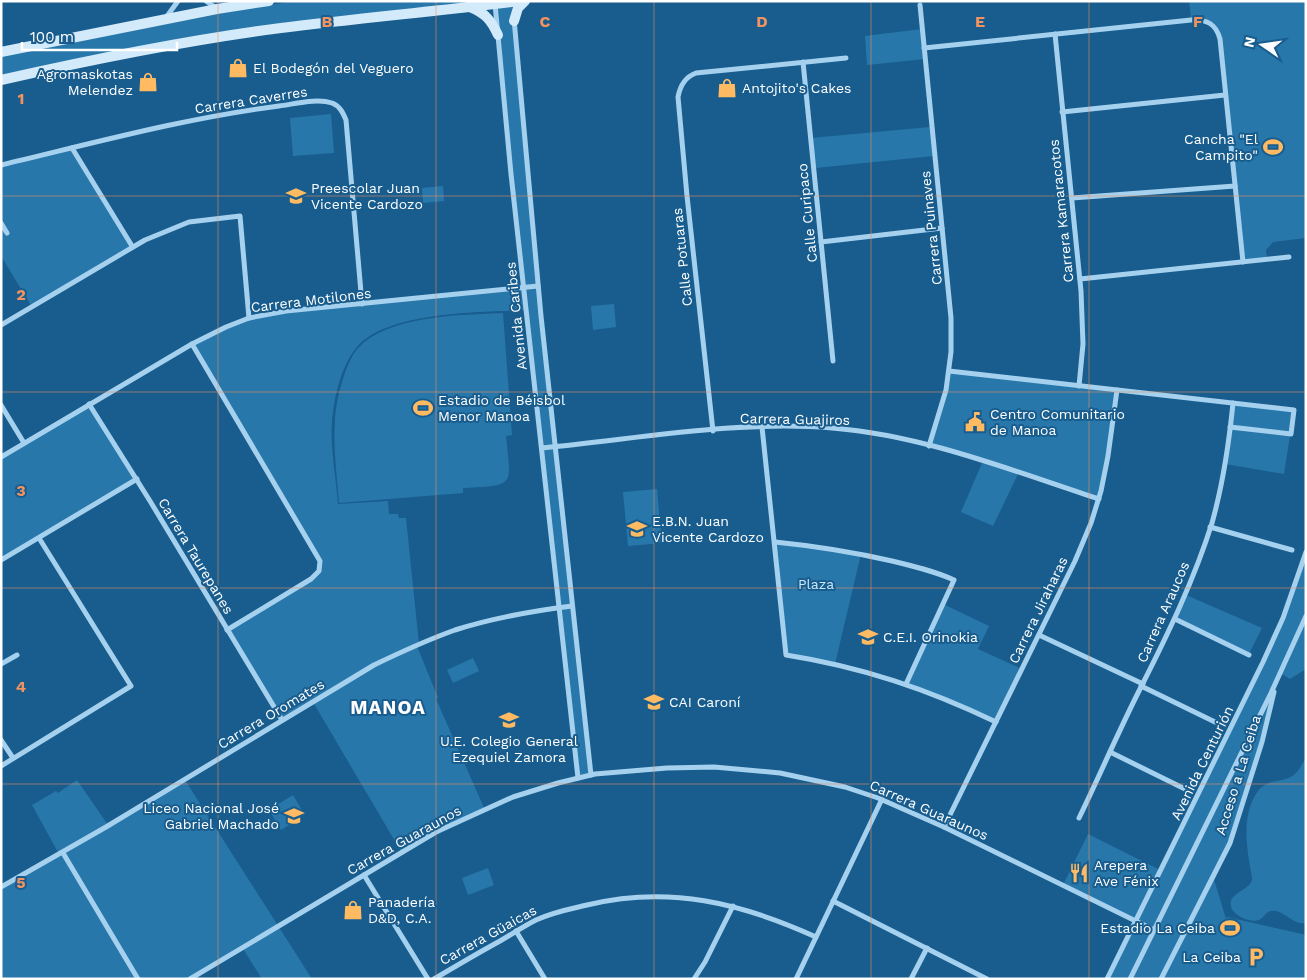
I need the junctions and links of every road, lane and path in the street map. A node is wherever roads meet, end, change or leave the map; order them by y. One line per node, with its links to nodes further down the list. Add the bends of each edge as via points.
1 (178, 1): 10 (street)
2 (206, 1): 9 (street)
3 (269, 1): 9 (main road)
4 (525, 1): 11 (main road, via 518,8)
5 (515, 2): 6 (main road); 11 (street, Avenida Caribes)
6 (495, 3): 8 (main road); 13 (street, Avenida Caribes)
7 (920, 5): 14 (street, Carrera Puinaves)
8 (469, 6): 13 (main road, via 487,16); 18 (main road, via 201,40)
9 (217, 9): 10 (main road)
10 (165, 19): 15 (main road)
11 (514, 21): 33 (street, Avenida Caribes)
12 (1054, 34): 14 (street); 19 (street, via 1199,19 1213,24 1218,31); 20 (street, Carrera Kamaracotos)
13 (498, 35): 34 (street, Avenida Caribes)
14 (924, 48): 26 (street, Carrera Puinaves)
15 (1, 52)
16 (846, 58): 17 (street)
17 (803, 62): 28 (street, Calle Curipaco); 48 (street, Calle Potuaras, via 696,73 684,82 679,92)
18 (1, 80)
19 (1226, 95): 20 (street); 23 (street)
20 (1062, 112): 24 (street, Carrera Kamaracotos)
21 (72, 148): 22 (street, Carrera Caverres); 29 (street); 35 (street, Carrera Caverres, via 240,111 318,101 333,104 343,112 346,120)
22 (1, 165)
23 (1235, 186): 24 (street); 31 (street)
24 (1072, 198): 32 (street, Carrera Kamaracotos)
25 (1, 224): 27 (street)
26 (942, 228): 28 (street); 40 (street, Carrera Puinaves, via 951,318)
27 (6, 233)
28 (821, 242): 39 (street, Calle Curipaco)
29 (132, 246): 36 (street, via 189,222 240,216); 37 (street)
30 (1290, 257): 31 (street)
31 (1243, 262): 32 (street)
32 (1080, 279): 41 (street, Carrera Kamaracotos, via 1083,344)
33 (538, 286): 34 (street, Carrera Motilones); 51 (street, Avenida Caribes)
34 (524, 287): 35 (street, Carrera Motilones); 52 (street, Avenida Caribes)
35 (362, 304): 36 (street, Carrera Motilones)
36 (249, 318): 38 (street, Carrera Motilones)
37 (1, 326)
38 (192, 344): 44 (street, Carrera Motilones); 66 (street, via 318,556 320,566 311,579)
39 (833, 361)
40 (949, 371): 41 (street); 50 (street, Carrera Puinaves, via 942,408)
41 (1079, 386): 42 (street)
42 (1118, 390): 43 (street); 55 (street, Carrera Jiraharas)
43 (1233, 403): 47 (street, Carrera Araucos); 47 (street, via 1294,410 1291,434)
44 (89, 404): 49 (street, Carrera Motilones); 54 (street, Carrera Taurepanes)
45 (1, 405): 49 (street)
46 (762, 427): 48 (street, Carrera Guajiros); 50 (street, Carrera Guajiros, via 852,430); 58 (street)
47 (1230, 427): 56 (street, Carrera Araucos)
48 (713, 430): 51 (street, Carrera Guajiros)
49 (24, 443): 53 (street, Carrera Motilones)
50 (929, 446): 55 (street, Carrera Guajiros)
51 (554, 447): 52 (street, Carrera Guajiros); 62 (street, Avenida Caribes)
52 (542, 448): 63 (street, Avenida Caribes)
53 (1, 457)
54 (137, 479): 57 (street); 66 (street, Carrera Taurepanes)
55 (1099, 499): 67 (street, Carrera Jiraharas, via 1079,552)
56 (1210, 527): 59 (street); 65 (street, Carrera Araucos)
57 (39, 538): 61 (street); 79 (street, via 131,686)
58 (775, 542): 72 (street, via 786,655 852,668); 72 (street, via 874,557 922,568 954,580)
59 (1292, 550)
60 (1306, 552): 92 (street, Avenida Centurión, via 1283,618 1263,662)
61 (1, 560)
62 (572, 606): 63 (street, Carrera Oromates); 81 (street, Avenida Caribes)
63 (559, 607): 74 (street, Carrera Oromates, via 485,622 410,648 358,674); 82 (street, Avenida Caribes)
64 (1306, 616): 71 (street)
65 (1175, 619): 69 (street); 73 (street, Carrera Araucos)
66 (227, 630): 74 (street, Carrera Taurepanes)
67 (1039, 635): 73 (street); 75 (street, Carrera Jiraharas)
68 (17, 655): 70 (street)
69 (1249, 655)
70 (1, 664)
71 (1276, 683): 93 (street); 108 (street, Acceso a La Ceiba, via 1262,742 1230,843)
72 (906, 684): 75 (street)
73 (1142, 685): 76 (street); 78 (street, Carrera Araucos)
74 (282, 720): 87 (street, Carrera Oromates)
75 (996, 722): 86 (street, Carrera Jiraharas)
76 (1215, 722)
77 (1, 740): 79 (street)
78 (1110, 752): 83 (street); 85 (street, Carrera Araucos)
79 (13, 758): 80 (street)
80 (1, 766)
81 (591, 775): 82 (street, Carrera Guaraunos); 84 (street, Carrera Guaraunos, via 667,768 732,768 804,778)
82 (578, 778): 88 (street, Carrera Guaraunos, via 513,797 436,832)
83 (1185, 789)
84 (882, 799): 86 (street, Carrera Guaraunos); 90 (street)
85 (1079, 818)
86 (944, 828): 92 (street, Carrera Guaraunos)
87 (63, 852): 89 (street, Carrera Oromates); 97 (street)
88 (364, 874): 98 (street, Carrera Guaraunos); 99 (street)
89 (1, 887)
90 (833, 901): 95 (street); 96 (street)
91 (733, 906): 94 (street, Carrera Güaicas, via 688,897 623,897 558,912); 95 (street, Carrera Güaicas); 102 (street)
92 (1136, 921): 93 (street, Carrera Guaraunos); 106 (street, Avenida Centurión)
93 (1154, 930): 107 (street)
94 (516, 931): 100 (street, Carrera Güaicas); 101 (street)
95 (816, 937): 103 (street)
96 (926, 948): 104 (street); 105 (street)
97 (138, 979)
98 (190, 979)
99 (428, 979)
100 (434, 979)
101 (545, 979)
102 (694, 979)
103 (796, 979)
104 (911, 979)
105 (987, 979)
106 (1107, 979)
107 (1130, 979)
108 (1161, 979)

